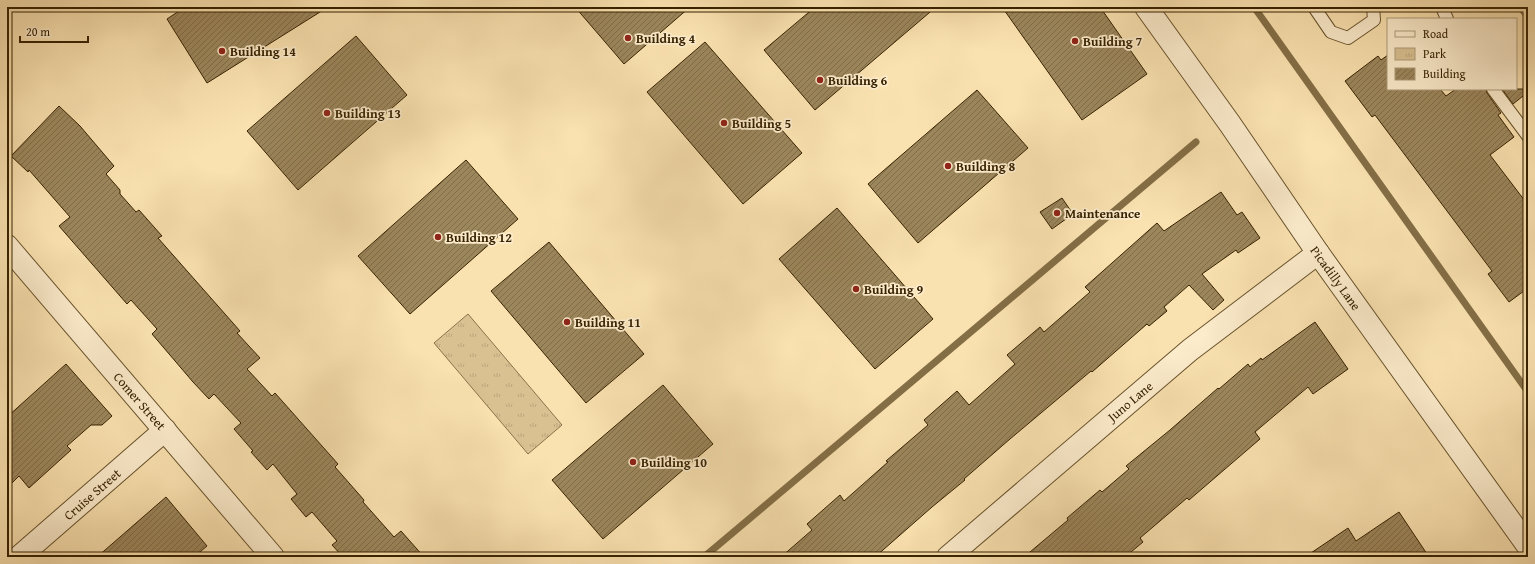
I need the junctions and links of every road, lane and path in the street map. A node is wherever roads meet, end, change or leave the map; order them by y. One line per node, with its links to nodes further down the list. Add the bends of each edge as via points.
1 (1146, 7): 11 (street, Picadilly Lane)
2 (1314, 7): 3 (lane, via 1331,32 1348,38 1374,20)
3 (1373, 7)
4 (1442, 7): 7 (lane)
5 (1525, 7): 6 (lane)
6 (1528, 11)
7 (1446, 18)
8 (1494, 90): 9 (lane)
9 (1528, 135)
10 (7, 246): 12 (street, Comer Street)
11 (1318, 253): 13 (street, Picadilly Lane); 16 (street, Juno Lane, via 1190,350)
12 (166, 430): 14 (street, Cruise Street); 15 (street, Comer Street)
13 (1528, 546)
14 (19, 557)
15 (273, 557)
16 (948, 557)

